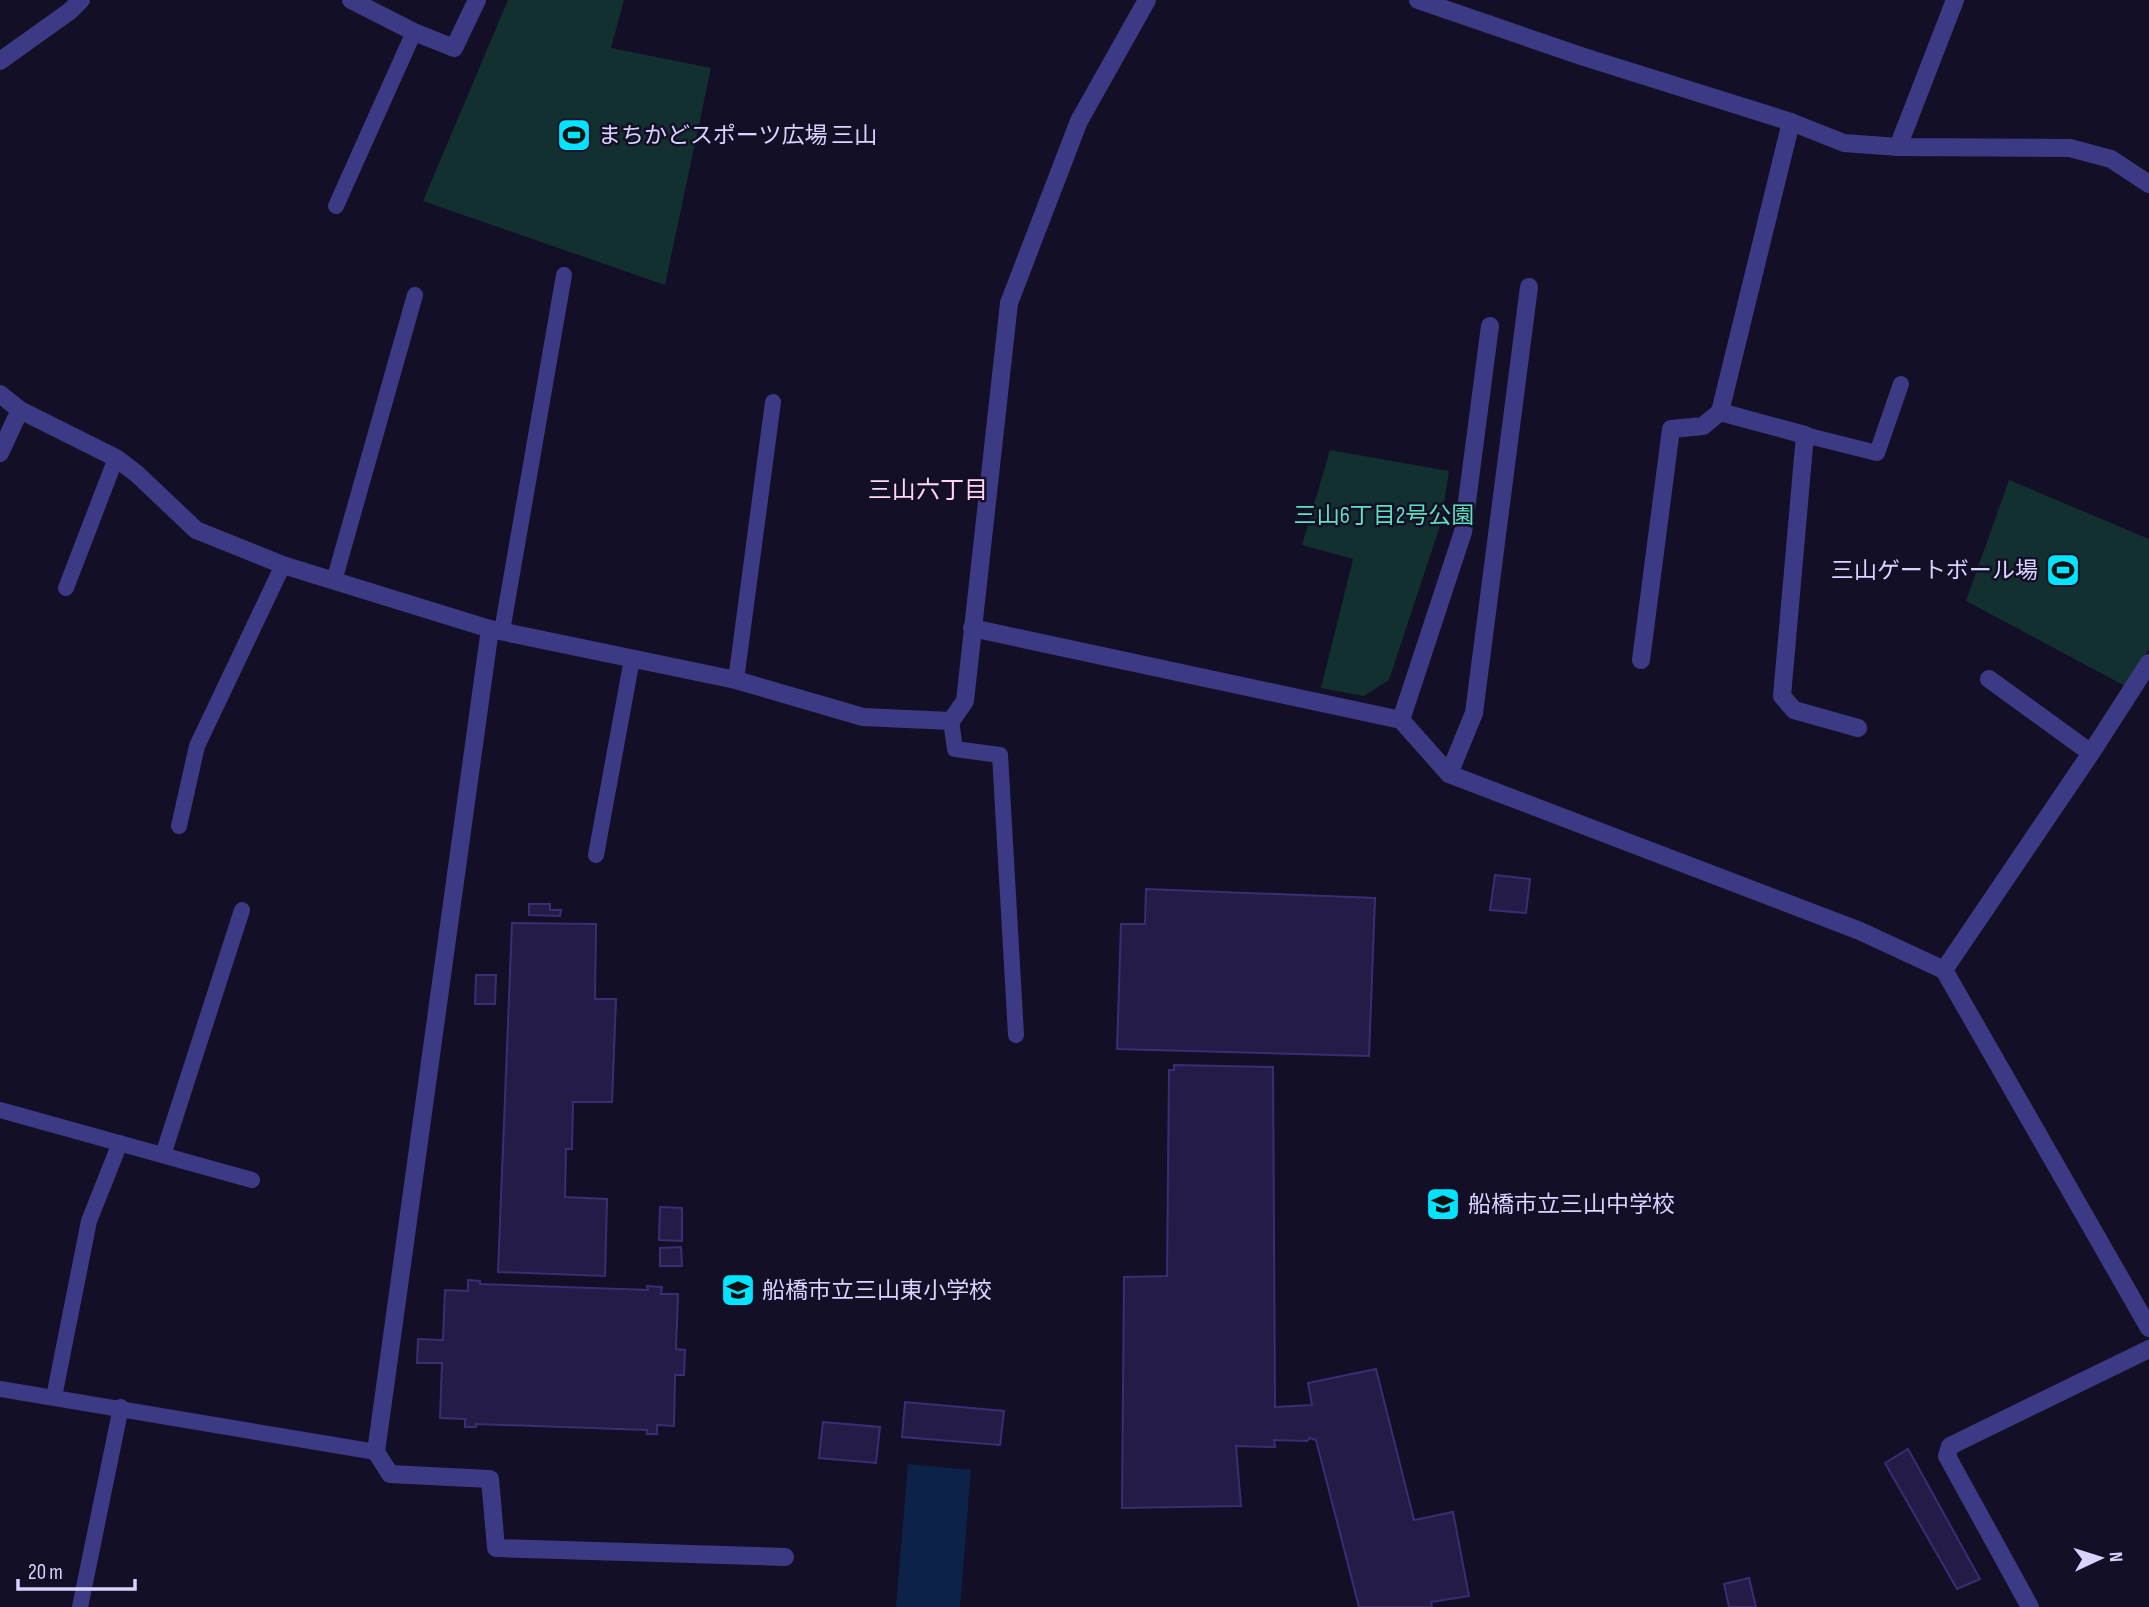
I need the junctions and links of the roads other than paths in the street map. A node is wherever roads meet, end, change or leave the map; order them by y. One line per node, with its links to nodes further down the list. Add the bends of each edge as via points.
1 (81, 0): 8 (street)
2 (351, 0): 7 (street)
3 (477, 0): 7 (street, via 454,48)
4 (1147, 0): 28 (street, via 1079,121 1009,303)
5 (1418, 0): 9 (street)
6 (1955, 0): 10 (street)
7 (414, 32): 12 (lane)
8 (0, 61)
9 (1791, 122): 10 (street, via 1843,142); 21 (street)
10 (1898, 147): 11 (street, via 2070,148 2111,159)
11 (2149, 184)
12 (336, 205)
13 (565, 275): 29 (lane)
14 (1529, 288): 39 (street, via 1474,713)
15 (415, 295): 26 (lane)
16 (1490, 326): 35 (street, via 1463,531)
17 (1901, 384): 22 (lane, via 1877,453)
18 (0, 394): 20 (street)
19 (774, 402): 34 (lane)
20 (20, 410): 23 (street); 24 (street)
21 (1720, 412): 22 (street); 31 (street, via 1703,426 1671,429)
22 (1805, 435): 37 (street, via 1782,696 1794,710)
23 (0, 453)
24 (116, 458): 25 (street, via 196,530); 27 (lane)
25 (283, 565): 26 (street); 40 (lane, via 197,746)
26 (334, 581): 29 (street)
27 (66, 588)
28 (972, 628): 35 (street); 36 (street, via 965,701)
29 (496, 630): 30 (street); 54 (street)
30 (632, 659): 34 (street); 41 (lane)
31 (1641, 660)
32 (2149, 663): 38 (street)
33 (1990, 679): 38 (street)
34 (736, 680): 36 (street, via 863,717)
35 (1401, 720): 39 (street)
36 (951, 721): 44 (lane, via 955,749 999,755)
37 (1858, 728)
38 (2091, 753): 43 (street)
39 (1449, 774): 43 (street, via 1860,932)
40 (179, 826)
41 (596, 855)
42 (242, 909): 47 (lane)
43 (1944, 970): 49 (street)
44 (1016, 1035)
45 (0, 1110): 46 (lane)
46 (120, 1143): 47 (lane); 52 (lane, via 89,1221)
47 (163, 1155): 48 (lane)
48 (252, 1180)
49 (2149, 1328)
50 (2149, 1349): 57 (street, via 1950,1446 1947,1456)
51 (0, 1389): 52 (lane)
52 (54, 1397): 53 (lane)
53 (121, 1407): 54 (lane); 56 (lane)
54 (376, 1452): 55 (street, via 390,1474 490,1479 496,1548)
55 (785, 1557)
56 (80, 1607)
57 (2029, 1607)

